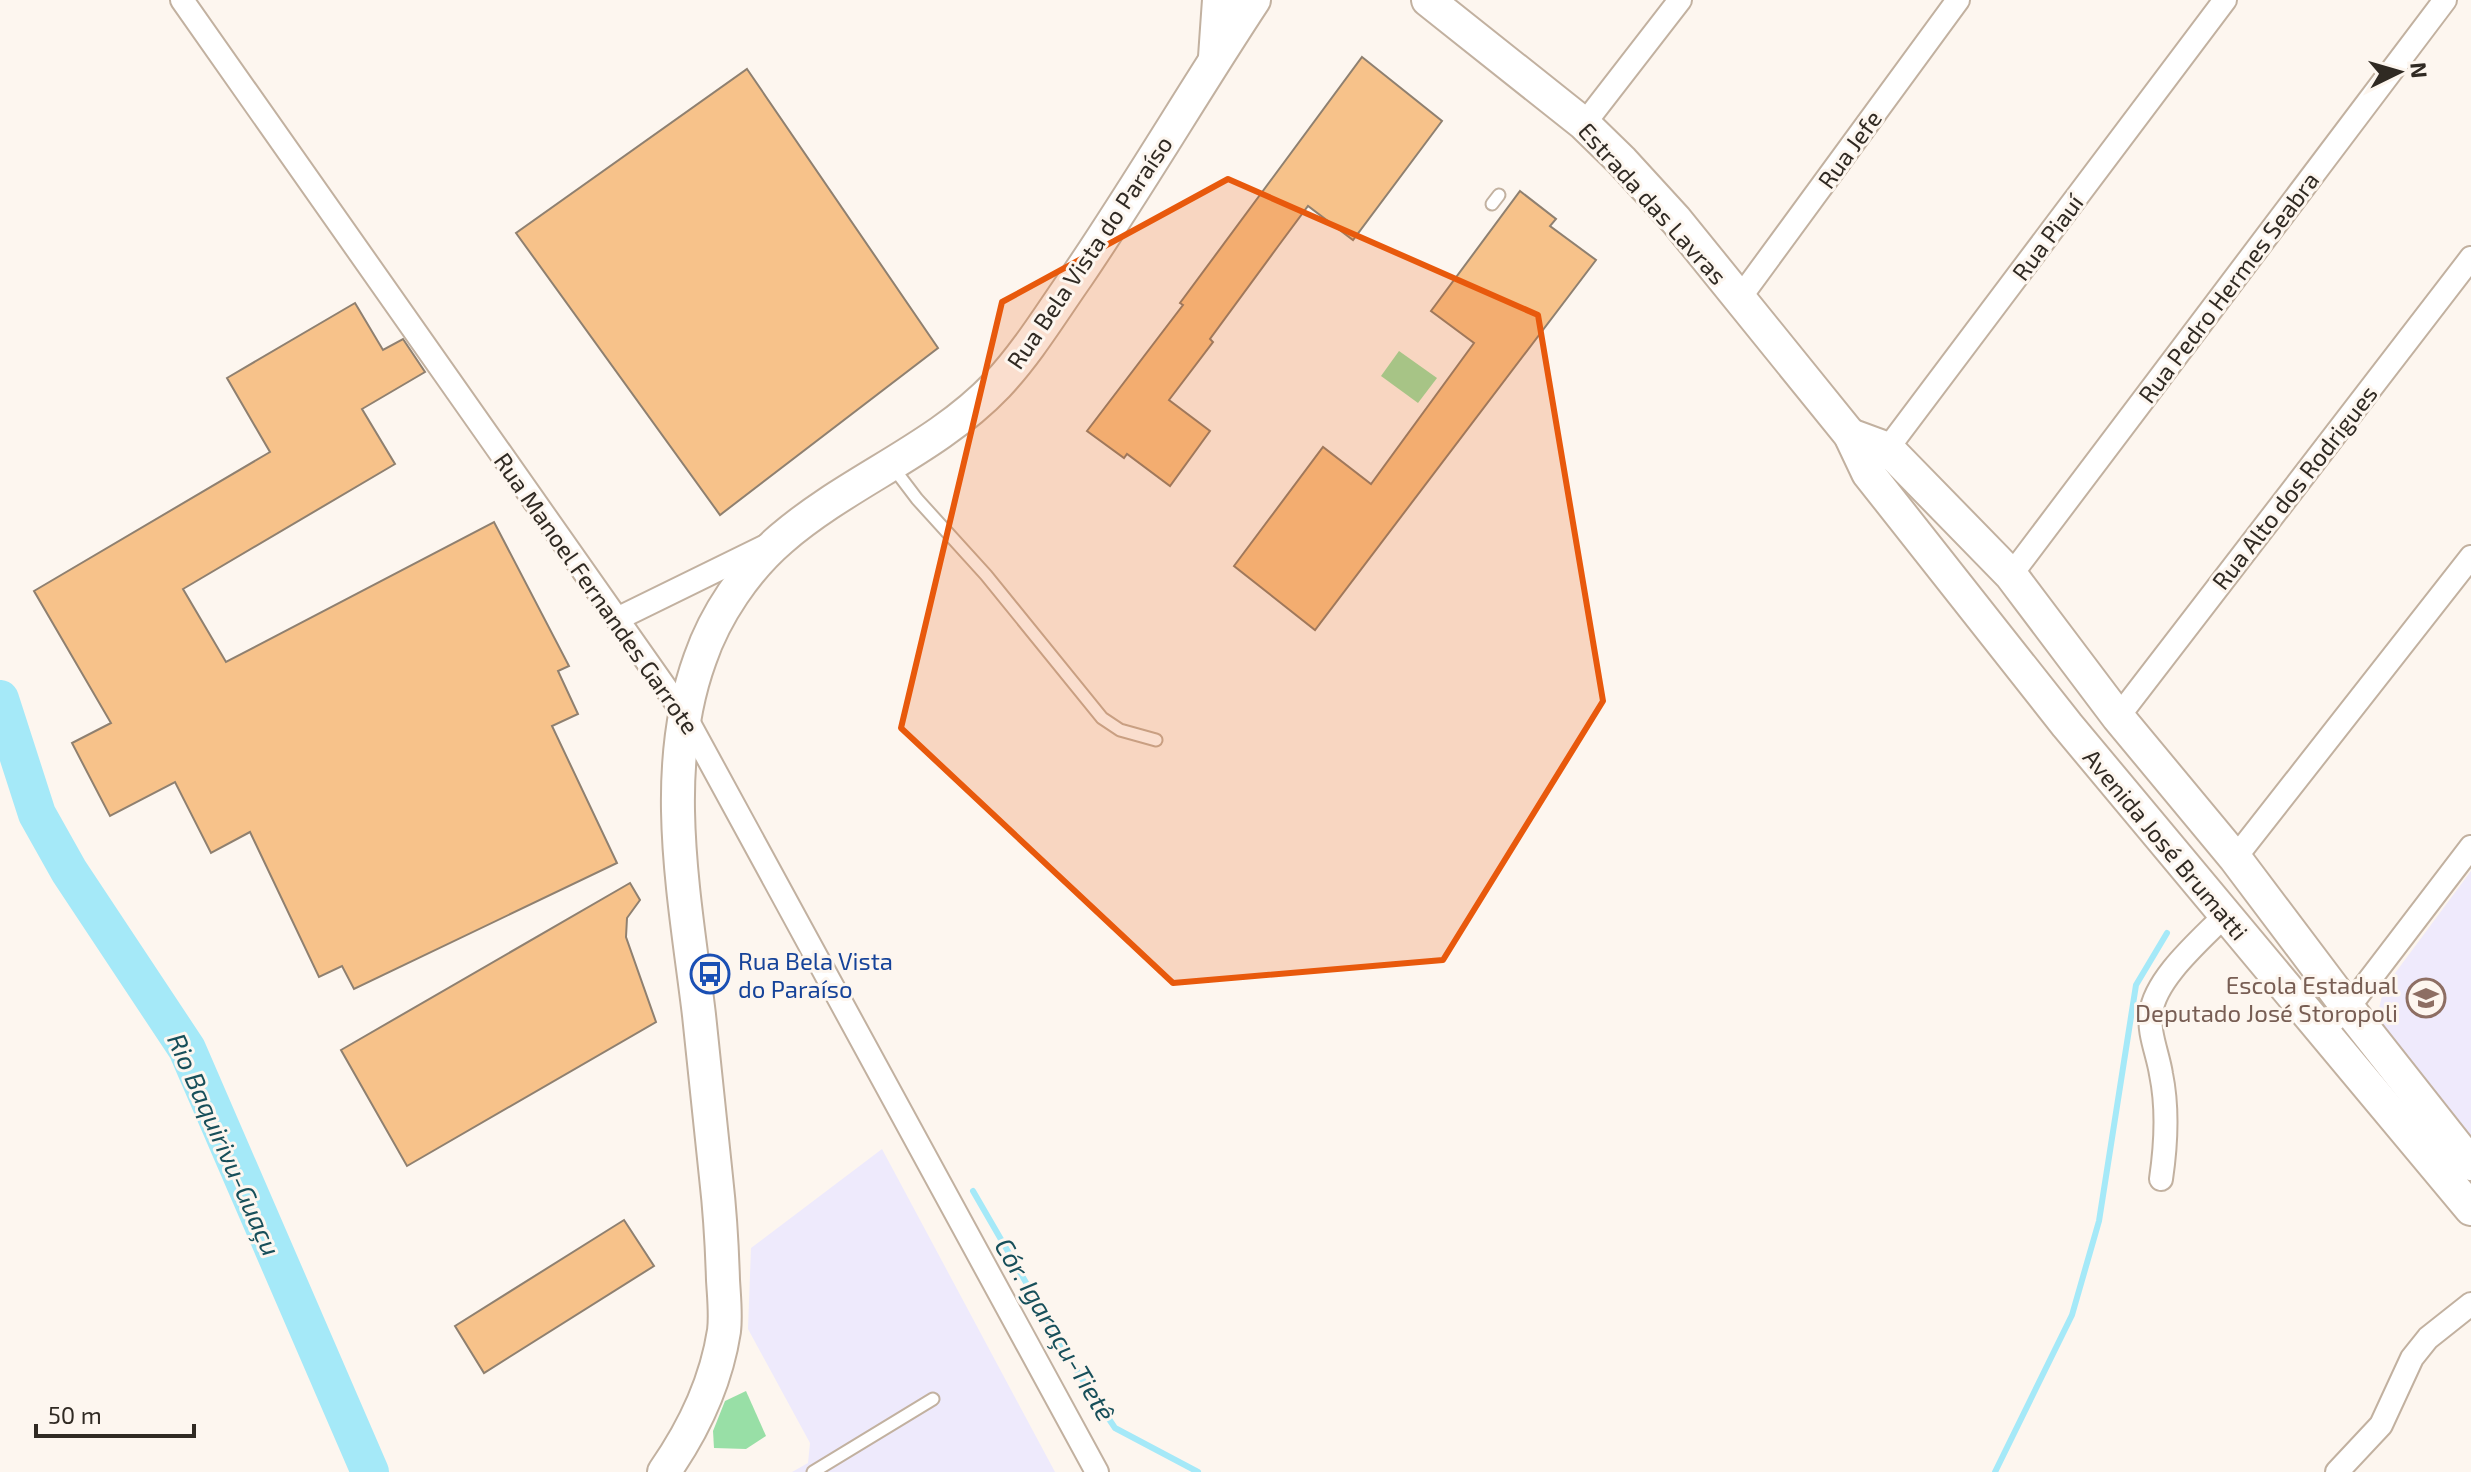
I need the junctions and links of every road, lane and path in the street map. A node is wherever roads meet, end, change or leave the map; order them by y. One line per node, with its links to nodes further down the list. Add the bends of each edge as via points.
1 (182, 0): 18 (street, Rua Manoel Fernandes Garrote)
2 (1254, 0): 9 (main road, Rua Bela Vista do Paraíso)
3 (1428, 0): 10 (main road, Estrada das Lavras)
4 (1680, 0): 10 (street)
5 (1958, 0): 12 (street, Rua Jefe)
6 (2225, 0): 13 (street, Rua Piauí)
7 (2445, 0): 17 (street, Rua Pedro Hermes Seabra)
8 (1221, 2): 9 (main road)
9 (1214, 60): 14 (main road, Rua Bela Vista do Paraíso, via 1128,202 1021,356 994,388 937,437)
10 (1584, 124): 12 (main road, Estrada das Lavras, via 1676,220)
11 (2471, 258): 20 (street, Rua Alto dos Rodrigues)
12 (1739, 299): 13 (main road, Estrada das Lavras, via 1850,435)
13 (1878, 461): 17 (main road, Avenida José Brumatti); 24 (main road, Avenida José Brumatti, via 2067,725)
14 (891, 465): 15 (main road, Rua Bela Vista do Paraíso); 21 (lane, via 1102,718 1120,730)
15 (781, 539): 18 (street); 19 (main road, Rua Bela Vista do Paraíso, via 749,572 722,613 700,656)
16 (2471, 557): 23 (street)
17 (2011, 575): 20 (main road, Avenida José Brumatti)
18 (617, 619): 19 (street, Rua Manoel Fernandes Garrote)
19 (684, 714): 32 (main road, Rua Bela Vista do Paraíso, via 679,842 721,1225 725,1327 700,1411); 34 (street, Rua Manoel Fernandes Garrote)
20 (2118, 717): 23 (main road, Avenida José Brumatti)
21 (1156, 740)
22 (2471, 847): 25 (street)
23 (2235, 858): 25 (main road, Avenida José Brumatti)
24 (2225, 915): 26 (main road, Avenida José Brumatti); 28 (street, via 2180,961 2151,1011 2162,1077)
25 (2348, 1008): 26 (street); 27 (main road, Avenida José Brumatti)
26 (2323, 1030): 29 (main road, Avenida José Brumatti)
27 (2471, 1164)
28 (2161, 1179)
29 (2471, 1209)
30 (2471, 1304): 35 (street, via 2412,1358 2381,1425)
31 (933, 1399): 33 (lane)
32 (664, 1472)
33 (813, 1472)
34 (1097, 1472)
35 (2337, 1472)

